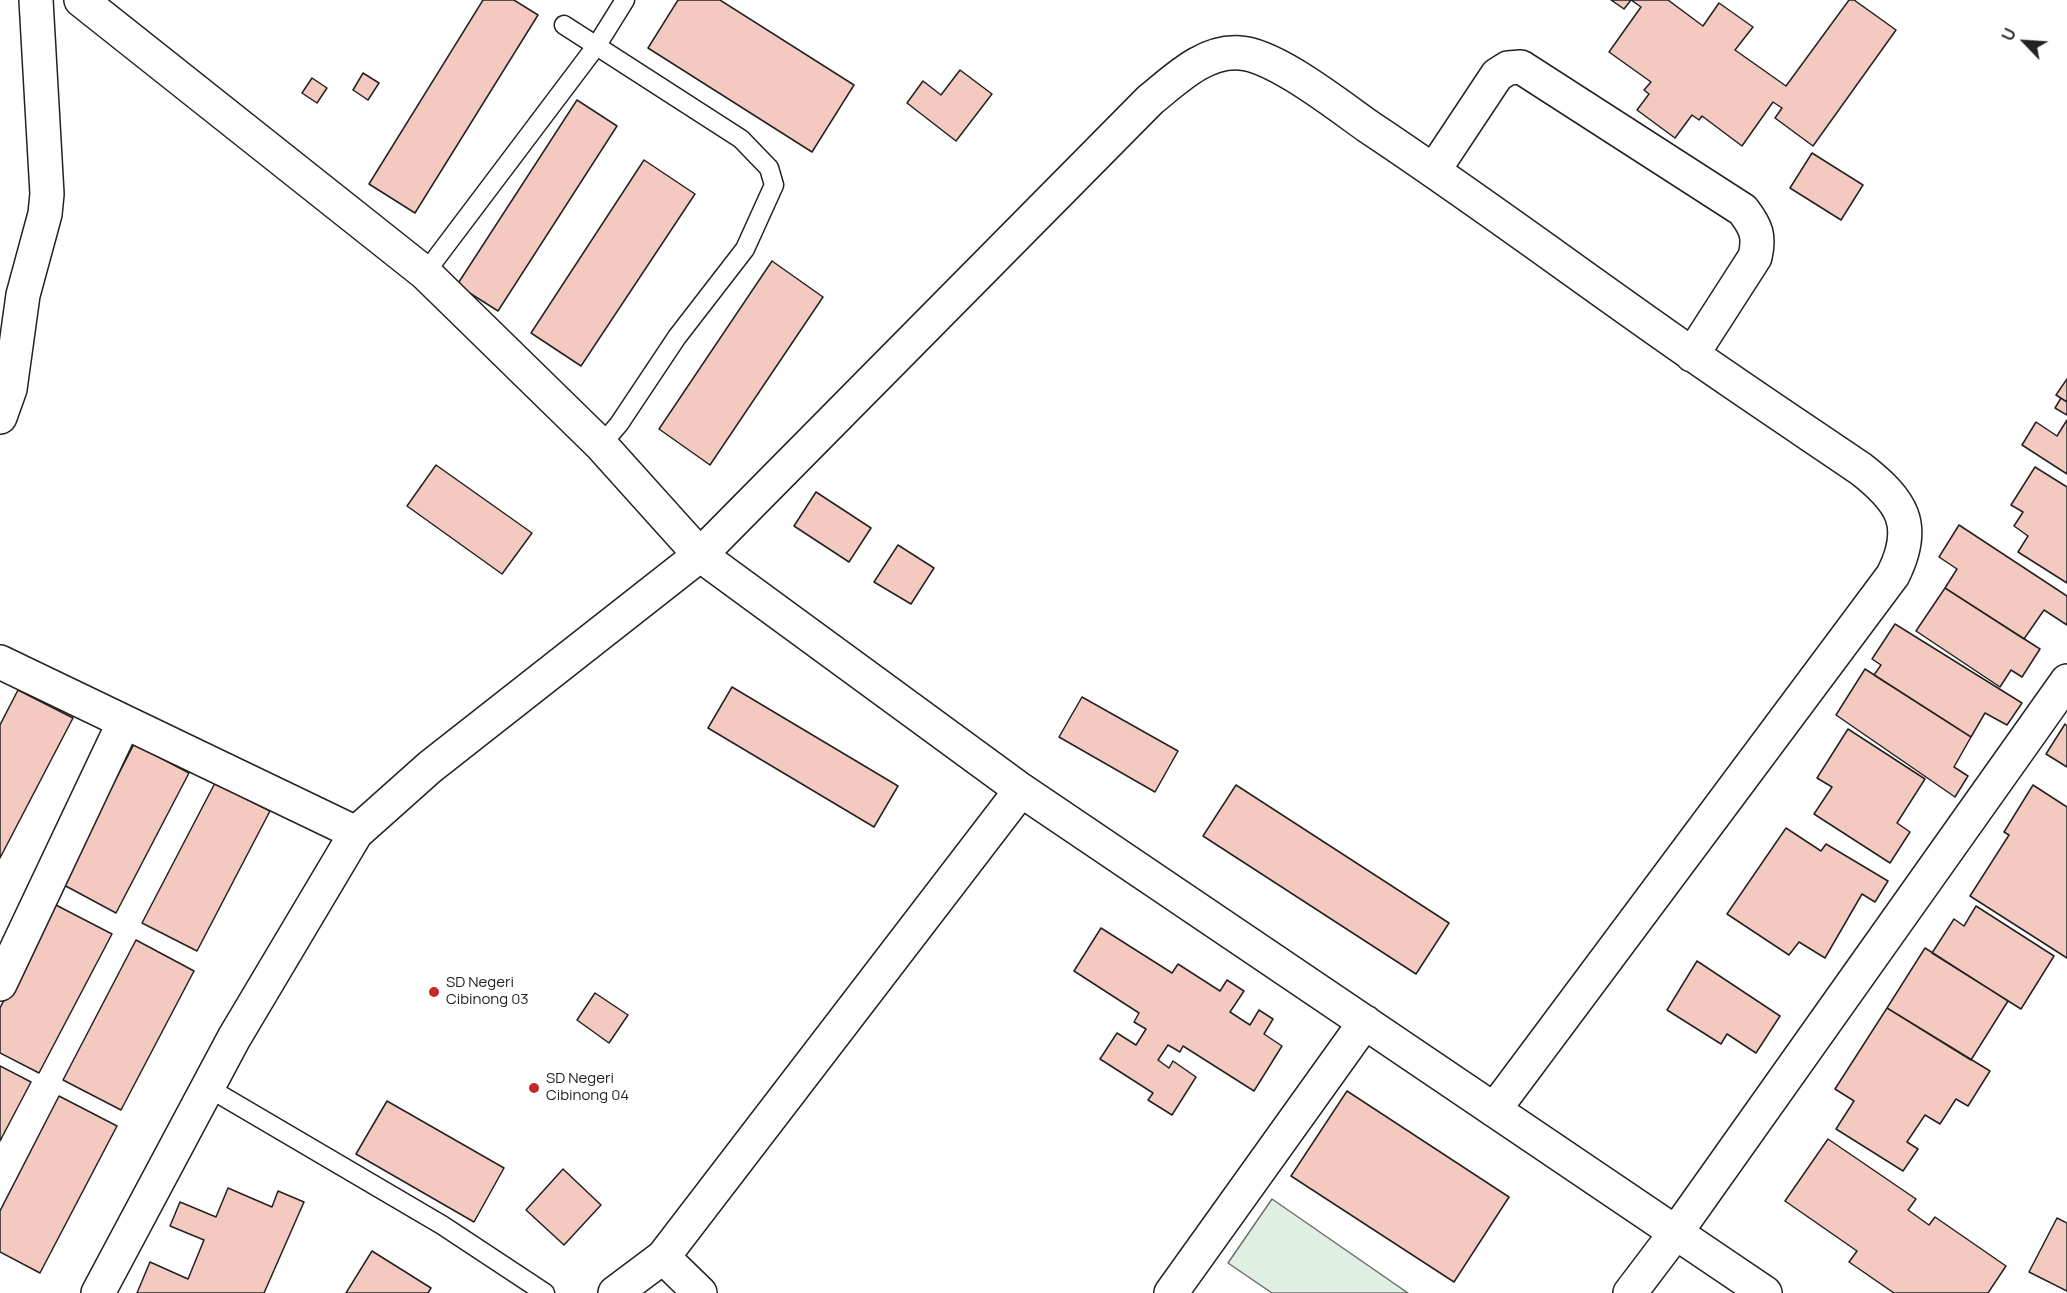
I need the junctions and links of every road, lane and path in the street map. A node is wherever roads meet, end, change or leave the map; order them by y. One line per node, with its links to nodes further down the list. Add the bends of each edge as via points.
1 (36, 0): 9 (street, via 47,194 23,295 10,389)
2 (81, 0): 7 (street)
3 (625, 0): 5 (lane)
4 (564, 25): 5 (lane)
5 (597, 45): 7 (lane); 10 (lane, via 741,139 769,168 774,185 745,249)
6 (1434, 170): 8 (street); 8 (street, via 1497,75 1508,68 1521,67 1743,210 1756,226 1755,257); 11 (street, via 1260,57 1240,53 1207,59 1150,100)
7 (425, 273): 10 (street)
8 (1692, 355): 20 (street, via 1881,484 1905,520 1903,556)
9 (0, 417)
10 (601, 445): 11 (street)
11 (700, 555): 15 (street); 16 (street, via 429,767)
12 (0, 662): 14 (street)
13 (2067, 681): 21 (street)
14 (124, 722): 16 (street); 17 (street)
15 (1021, 790): 18 (street); 22 (street)
16 (356, 833): 19 (street)
17 (0, 984)
18 (1365, 1022): 20 (street); 27 (street)
19 (207, 1087): 23 (street); 24 (lane, via 442,1225)
20 (1494, 1110): 21 (street)
21 (1677, 1231): 28 (street); 29 (street)
22 (663, 1257): 25 (street); 26 (street)
23 (98, 1293)
24 (545, 1293)
25 (615, 1293)
26 (700, 1293)
27 (1171, 1293)
28 (1630, 1293)
29 (1765, 1293)

